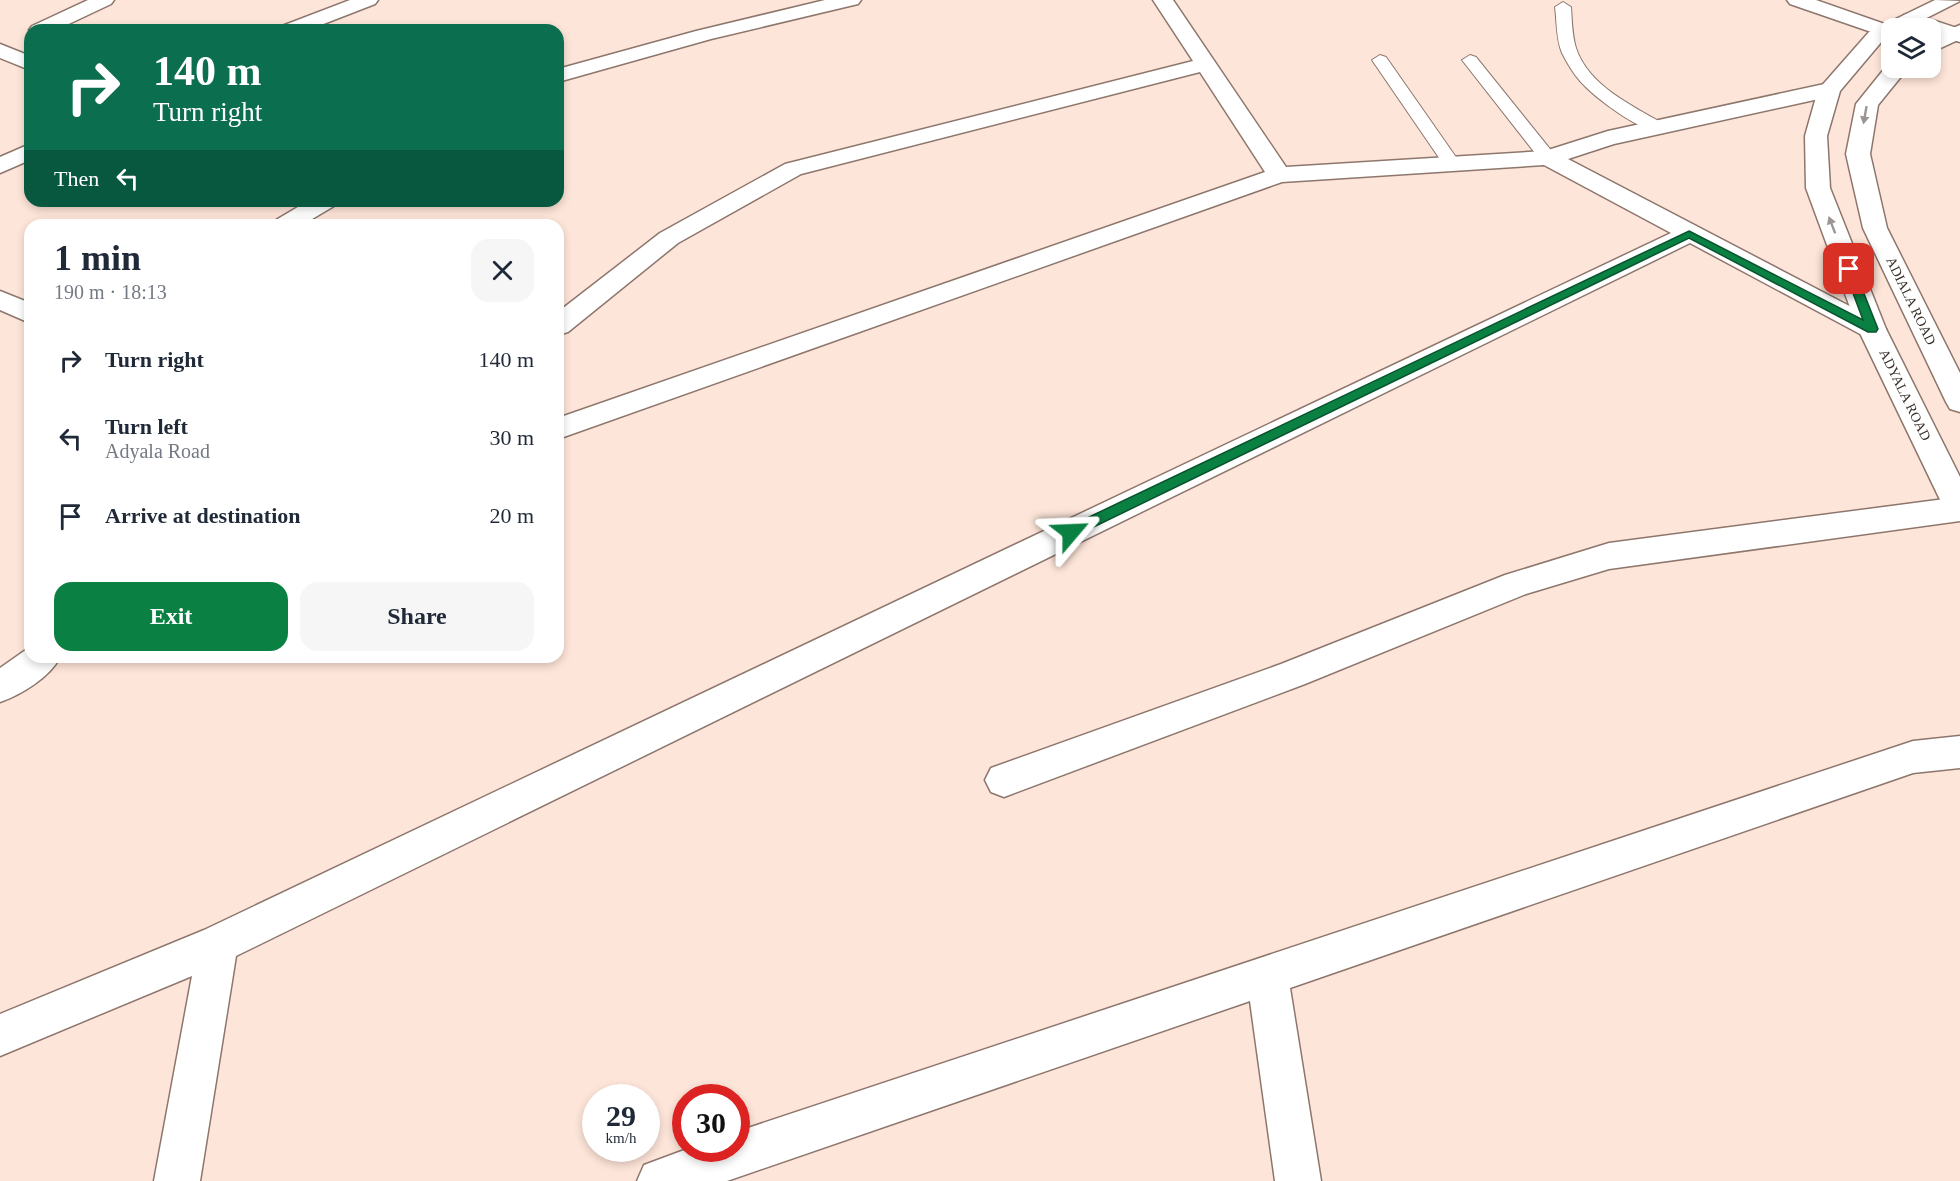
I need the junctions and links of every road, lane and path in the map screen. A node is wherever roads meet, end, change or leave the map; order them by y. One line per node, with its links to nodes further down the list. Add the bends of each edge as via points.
1 (104, 0): 10 (street)
2 (368, 0): 11 (street)
3 (851, 0): 22 (street, via 677,41)
4 (1163, 0): 21 (street)
5 (1797, 0): 9 (street)
6 (1951, 0): 8 (street, ADYALA ROAD)
7 (1563, 7): 25 (lane, via 1569,52 1581,70 1601,94)
8 (1914, 18)
9 (1881, 23)
10 (52, 24)
11 (305, 24)
12 (1941, 31): 13 (street)
13 (1958, 33): 16 (street)
14 (1881, 34): 24 (street, ADYALA ROAD)
15 (24, 37): 17 (street)
16 (1941, 42)
17 (0, 49): 20 (street)
18 (1380, 60): 28 (lane)
19 (1470, 60): 27 (lane)
20 (24, 61)
21 (1205, 64): 30 (street); 36 (street, via 793,168 669,238)
22 (564, 74)
23 (1889, 78): 38 (street, ADIALA ROAD, one-way to 38, via 1867,104 1858,154 1875,228)
24 (1828, 90): 25 (street); 37 (street, ADYALA ROAD, one-way to 24, via 1818,188 1816,136)
25 (1656, 127): 27 (street)
26 (24, 154): 29 (street)
27 (1548, 158): 28 (street); 33 (street)
28 (1452, 164): 30 (street)
29 (0, 166)
30 (1279, 175): 39 (street)
31 (314, 207): 32 (street)
32 (295, 219)
33 (1689, 234): 37 (street); 45 (street)
34 (0, 299): 35 (street)
35 (24, 311)
36 (564, 321)
37 (1872, 329): 40 (street, ADYALA ROAD)
38 (1960, 402)
39 (564, 427)
40 (1960, 509): 44 (street, via 1609,556 1517,584 1293,674)
41 (34, 663): 42 (street)
42 (0, 687)
43 (1960, 752): 46 (street, via 1913,757)
44 (1004, 780)
45 (218, 944): 47 (street); 48 (street)
46 (1267, 977): 49 (street); 50 (street)
47 (0, 1035)
48 (177, 1181)
49 (660, 1181)
50 (1298, 1181)

